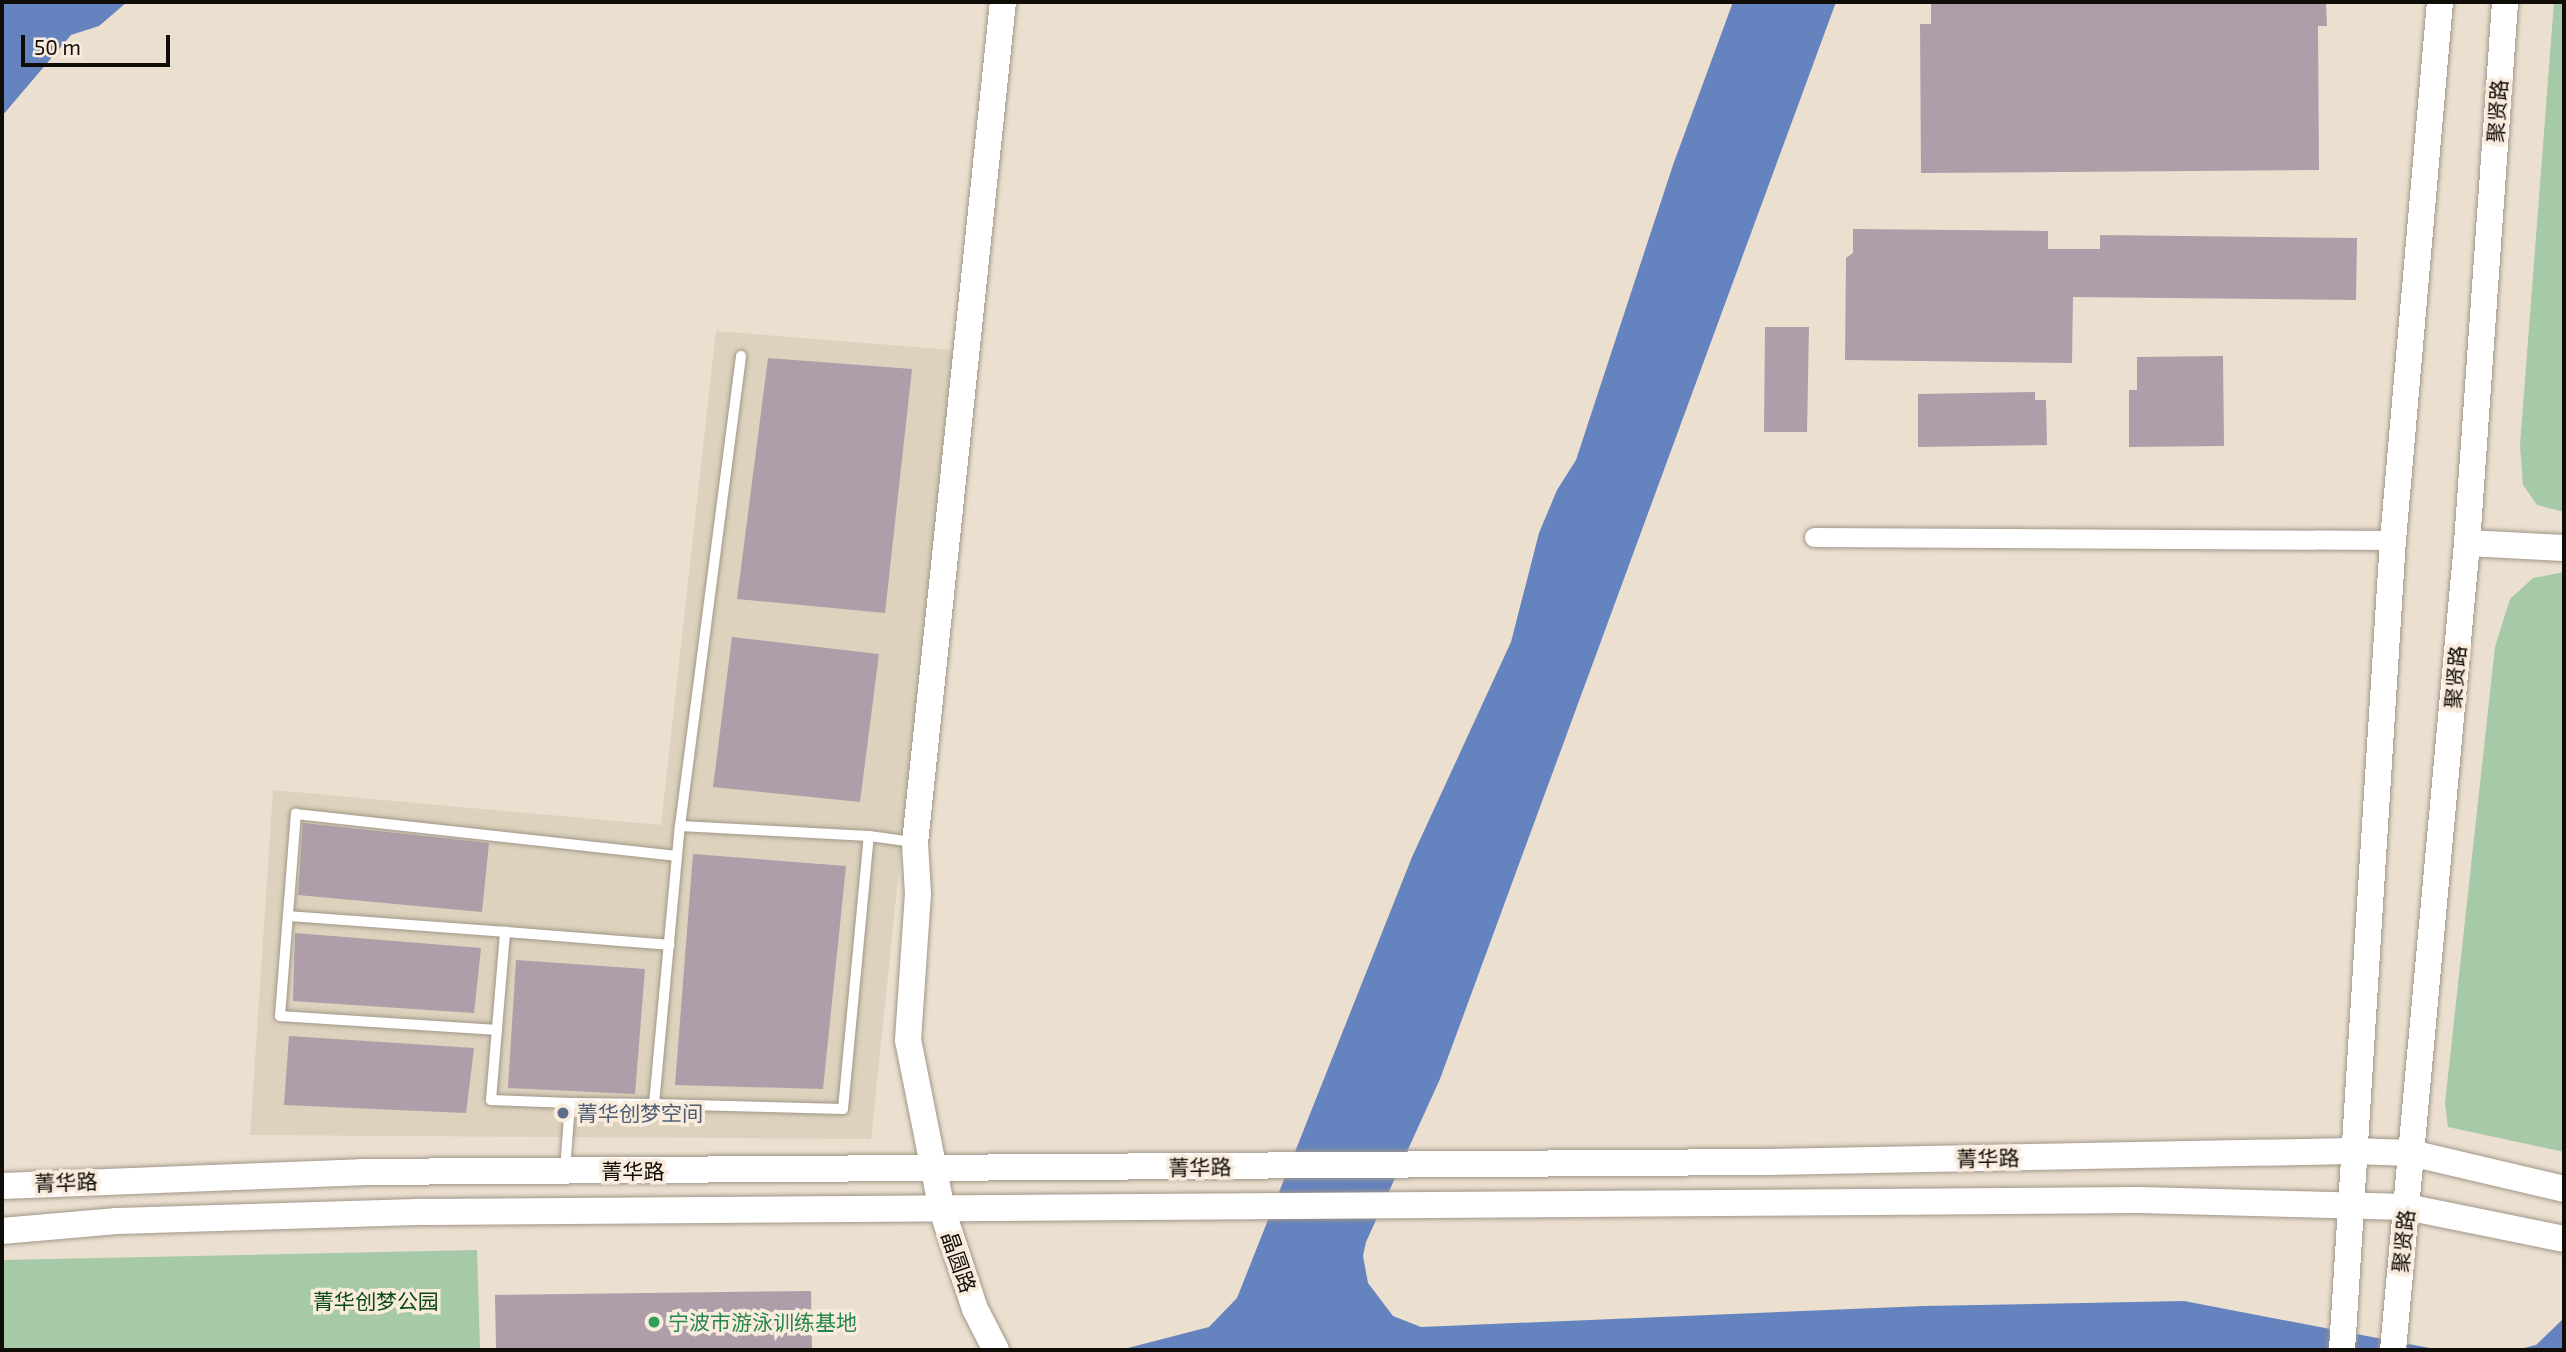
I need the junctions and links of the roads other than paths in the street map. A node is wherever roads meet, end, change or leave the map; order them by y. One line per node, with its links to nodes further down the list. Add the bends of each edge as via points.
1 (1003, 2): 11 (street, 晶圆路)
2 (2440, 2): 6 (street)
3 (2505, 2): 7 (street, 聚贤路)
4 (741, 356): 9 (lane)
5 (1814, 537): 6 (street)
6 (2393, 540): 19 (street)
7 (2467, 543): 8 (street); 20 (street, 聚贤路)
8 (2564, 548)
9 (680, 825): 10 (lane); 12 (lane)
10 (869, 836): 11 (lane); 18 (lane, via 843,1109)
11 (915, 843): 22 (street, 晶圆路, via 918,894 908,1040)
12 (677, 856): 13 (lane, via 296,814); 15 (lane)
13 (288, 916): 14 (lane); 16 (lane, via 280,1016)
14 (505, 932): 15 (lane); 16 (lane)
15 (669, 945): 18 (lane)
16 (497, 1030): 17 (lane, via 491,1100)
17 (570, 1103): 18 (lane); 21 (lane)
18 (654, 1104)
19 (2353, 1151): 20 (street, 菁华路); 22 (street, 菁华路); 25 (street)
20 (2412, 1153): 24 (street, 菁华路); 26 (street, 聚贤路)
21 (565, 1171): 22 (street, 菁华路); 23 (street, 菁华路, via 348,1173)
22 (934, 1171): 27 (street, 晶圆路)
23 (2, 1186)
24 (2564, 1189)
25 (2351, 1205): 26 (street, 菁华路); 27 (street, 菁华路, via 2140,1199); 31 (street)
26 (2407, 1208): 29 (street, 菁华路); 30 (street, 聚贤路)
27 (942, 1210): 28 (street, 菁华路, via 425,1212 117,1222); 32 (street, 晶圆路, via 975,1309)
28 (2, 1231)
29 (2564, 1239)
30 (2393, 1344)
31 (2343, 1346)
32 (996, 1350)

